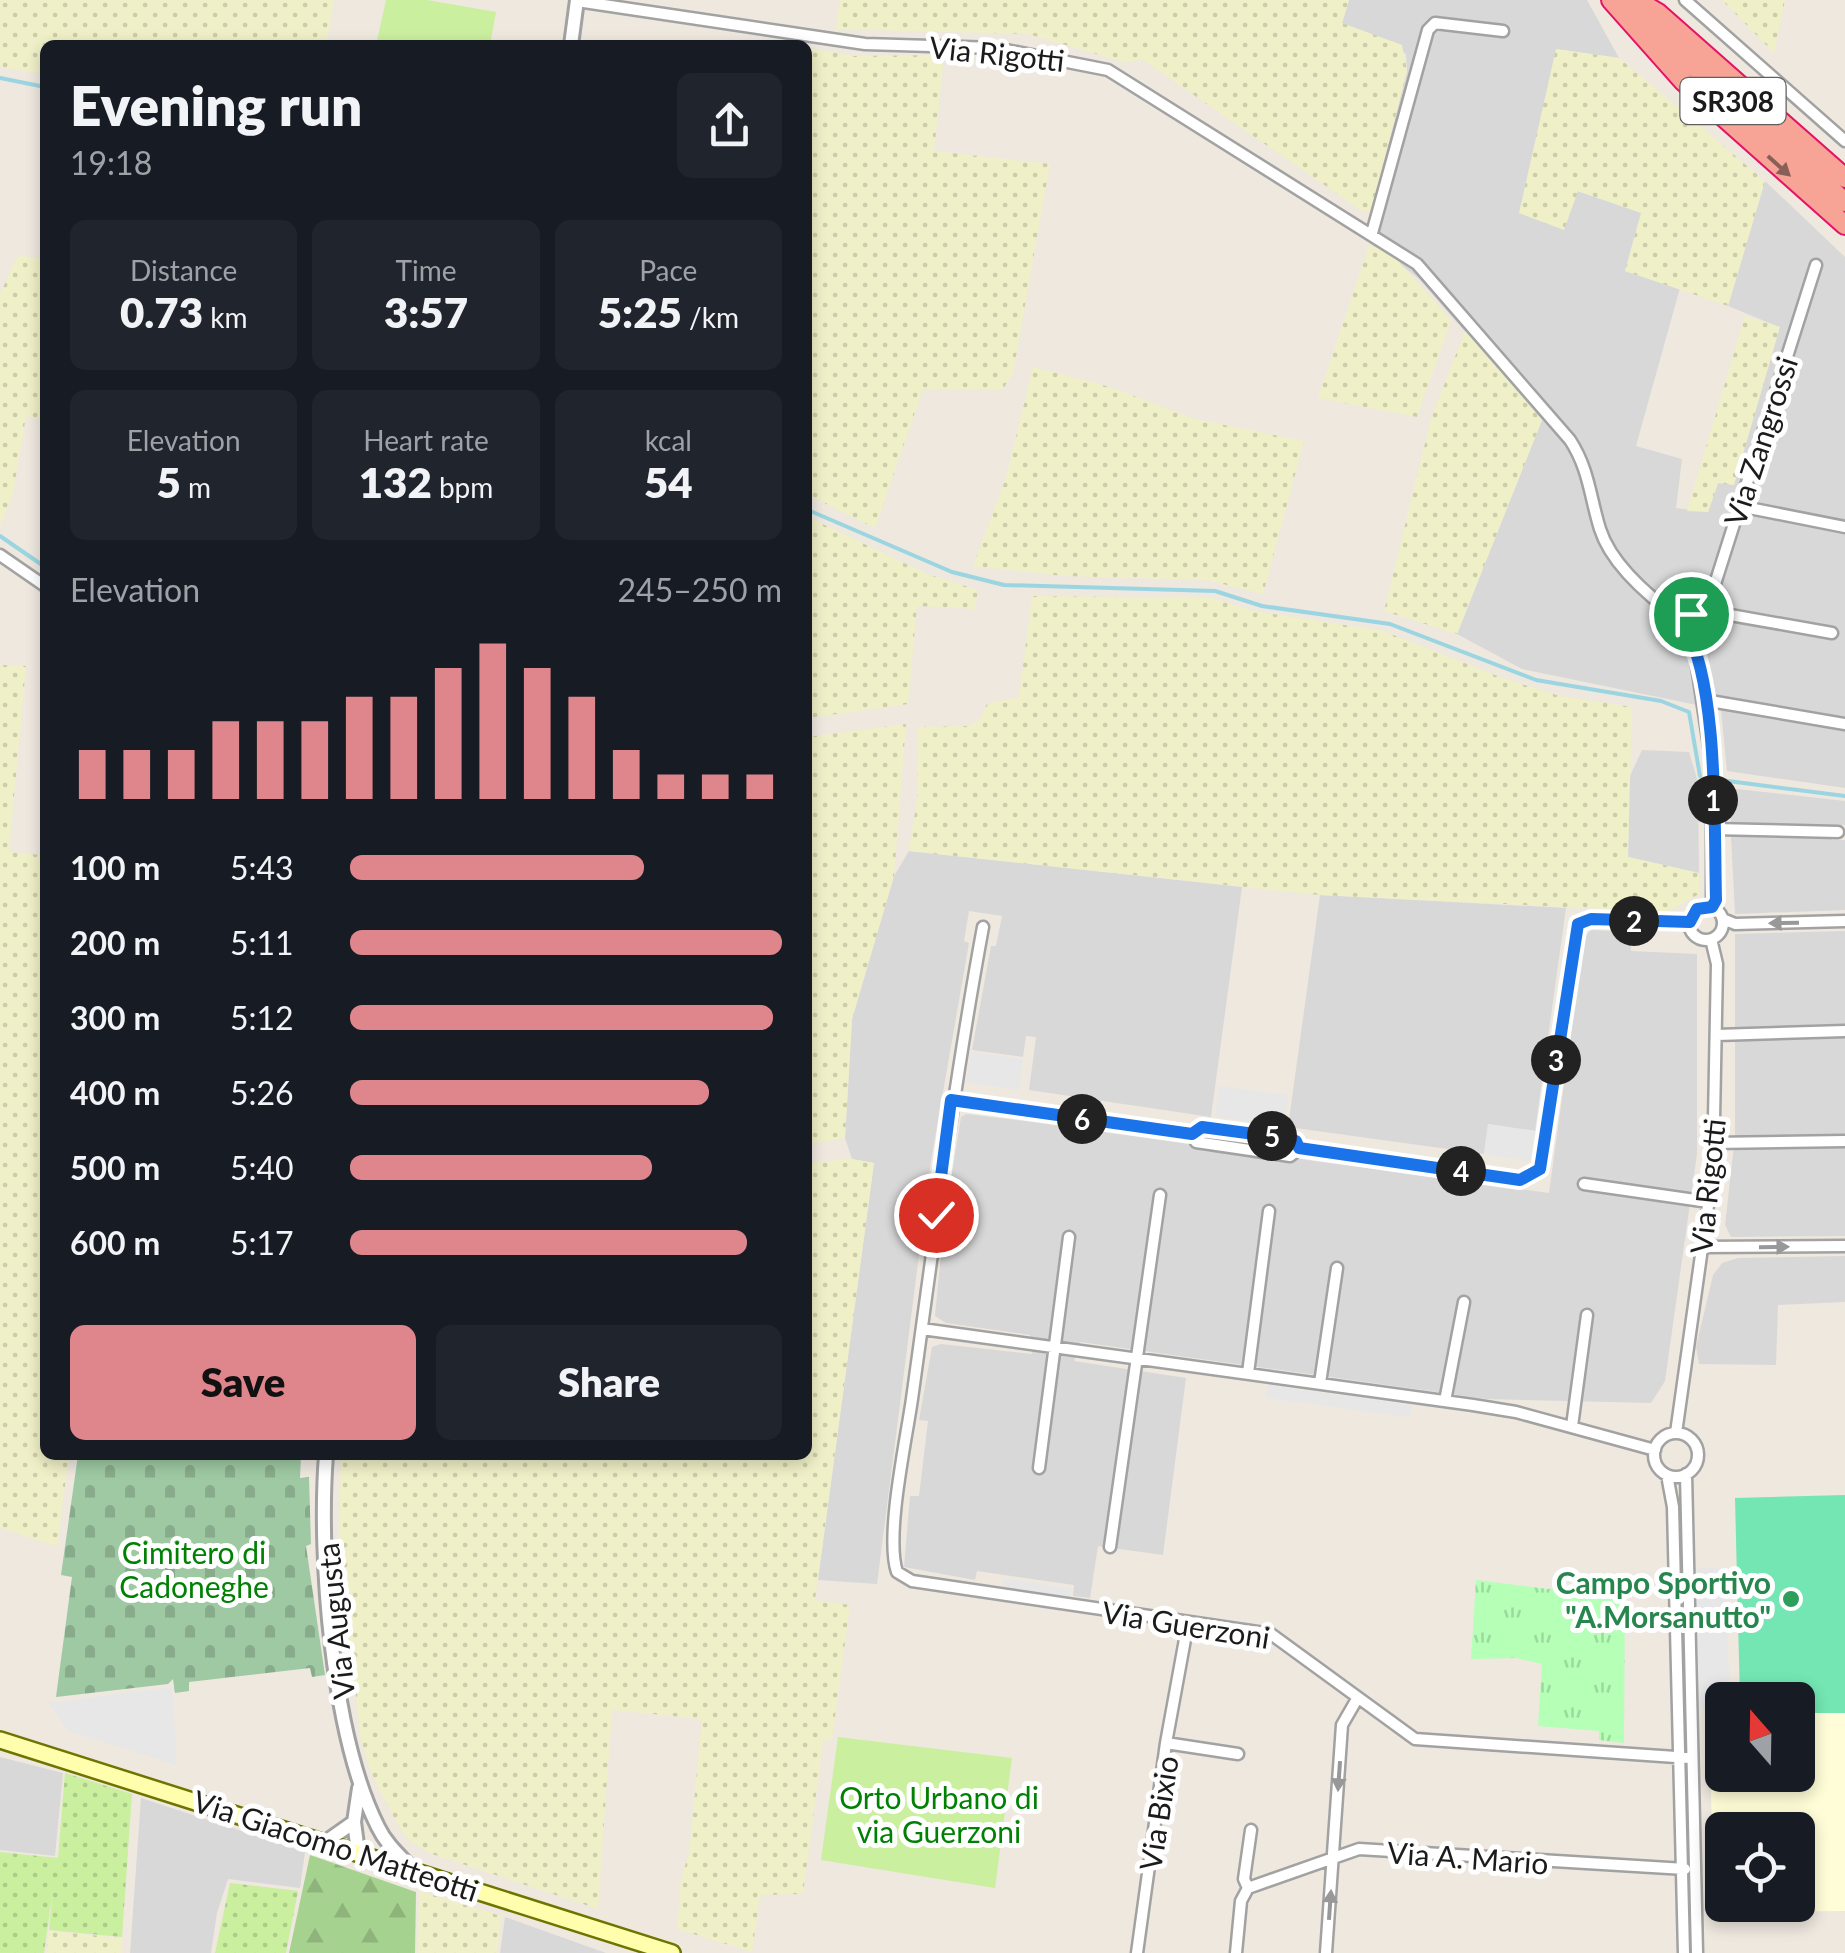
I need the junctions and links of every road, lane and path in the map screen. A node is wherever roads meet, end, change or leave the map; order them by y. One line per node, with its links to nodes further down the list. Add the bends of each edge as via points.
1 (577, 0): 7 (street); 12 (street, Via Rigotti, via 865,44 996,48 1108,70)
2 (1611, 0): 11 (highway, one-way to 11, via 1683,80)
3 (1620, 0): 10 (highway, SR308)
4 (1636, 0): 9 (highway, via 1658,12)
5 (1685, 0): 8 (street)
6 (1503, 31): 12 (street, via 1435,22 1428,30)
7 (571, 40)
8 (1845, 141)
9 (1845, 178)
10 (1845, 202)
11 (1845, 225)
12 (1372, 233): 19 (street, Via Rigotti, via 1417,264 1570,440 1588,472 1609,548)
13 (1816, 265): 14 (street, Via Zangrossi)
14 (1739, 506): 15 (street); 18 (street, Via Zangrossi)
15 (1845, 527)
16 (0, 554): 17 (street)
17 (40, 582)
18 (1703, 610): 19 (street); 20 (street, via 1704,626); 21 (street)
19 (1684, 622): 20 (street, Via Rigotti)
20 (1692, 633): 22 (street, Via Rigotti)
21 (1832, 633)
22 (1704, 700): 23 (street); 24 (street, Via Rigotti)
23 (1845, 724)
24 (1714, 830): 25 (street); 26 (street, Via Rigotti)
25 (1838, 832)
26 (1712, 907): 27 (street); 28 (street, via 1697,909)
27 (1723, 919): 29 (street, one-way to 27); 31 (street, via 1720,934)
28 (1690, 922): 31 (street, via 1694,935); 38 (street, via 1591,919 1575,929 1540,1169 1532,1178)
29 (1845, 922)
30 (983, 927): 34 (street)
31 (1711, 939): 33 (street, Via Rigotti)
32 (1845, 1031): 33 (street)
33 (1718, 1035): 37 (street, Via Rigotti)
34 (951, 1100): 35 (street); 49 (street)
35 (1192, 1134): 38 (street, via 1202,1127 1266,1135); 38 (street, via 1199,1144 1282,1156)
36 (1845, 1142): 37 (street)
37 (1714, 1143): 41 (street, Via Rigotti)
38 (1299, 1148)
39 (1584, 1184): 41 (street)
40 (1160, 1195): 51 (street)
41 (1709, 1202): 45 (street, Via Rigotti)
42 (1269, 1211): 52 (street)
43 (1069, 1237): 50 (street)
44 (1845, 1246): 45 (street, one-way to 44)
45 (1702, 1248): 56 (street, Via Rigotti)
46 (1336, 1268): 53 (street)
47 (1464, 1302): 54 (street)
48 (1587, 1315): 55 (street)
49 (922, 1330): 50 (street); 63 (street, Via Guerzoni, via 892,1559 897,1572 912,1581)
50 (1054, 1346): 51 (street); 59 (street)
51 (1138, 1360): 52 (street); 62 (street)
52 (1248, 1373): 53 (street)
53 (1320, 1383): 54 (street)
54 (1445, 1401): 55 (street)
55 (1572, 1426): 57 (street)
56 (1676, 1432): 57 (street); 61 (street, via 1698,1452)
57 (1655, 1450): 60 (street)
58 (326, 1460): 69 (street, Via Augusta, via 335,1652)
59 (1038, 1468)
60 (1667, 1474): 61 (street); 68 (street)
61 (1686, 1474): 68 (street)
62 (1110, 1547)
63 (1188, 1624): 64 (street, Via Guerzoni, via 1271,1634); 66 (street)
64 (1356, 1699): 68 (street, Via Guerzoni, via 1416,1738); 75 (street, one-way to 75, via 1342,1725)
65 (0, 1740): 73 (main road, Via Giacomo Matteotti)
66 (1166, 1742): 67 (street, Via Bixio); 80 (street, Via Bixio)
67 (1238, 1754)
68 (1684, 1758): 76 (street)
69 (360, 1785): 70 (street, Via Augusta); 71 (street, Via Augusta)
70 (354, 1822): 73 (street); 74 (street, Via Augusta)
71 (376, 1824): 74 (street); 77 (street, Via Augusta)
72 (1251, 1830): 78 (street)
73 (327, 1841): 74 (main road, Via Giacomo Matteotti)
74 (358, 1852): 77 (main road, Via Giacomo Matteotti)
75 (1333, 1857): 76 (street, Via A. Mario, via 1359,1850); 78 (street, Via A. Mario); 82 (street, one-way to 75)
76 (1688, 1868): 83 (street); 84 (street)
77 (412, 1869): 79 (main road, Via Giacomo Matteotti)
78 (1248, 1888): 81 (street)
79 (672, 1953)
80 (1136, 1953)
81 (1236, 1953)
82 (1326, 1953)
83 (1684, 1953)
84 (1697, 1953)

